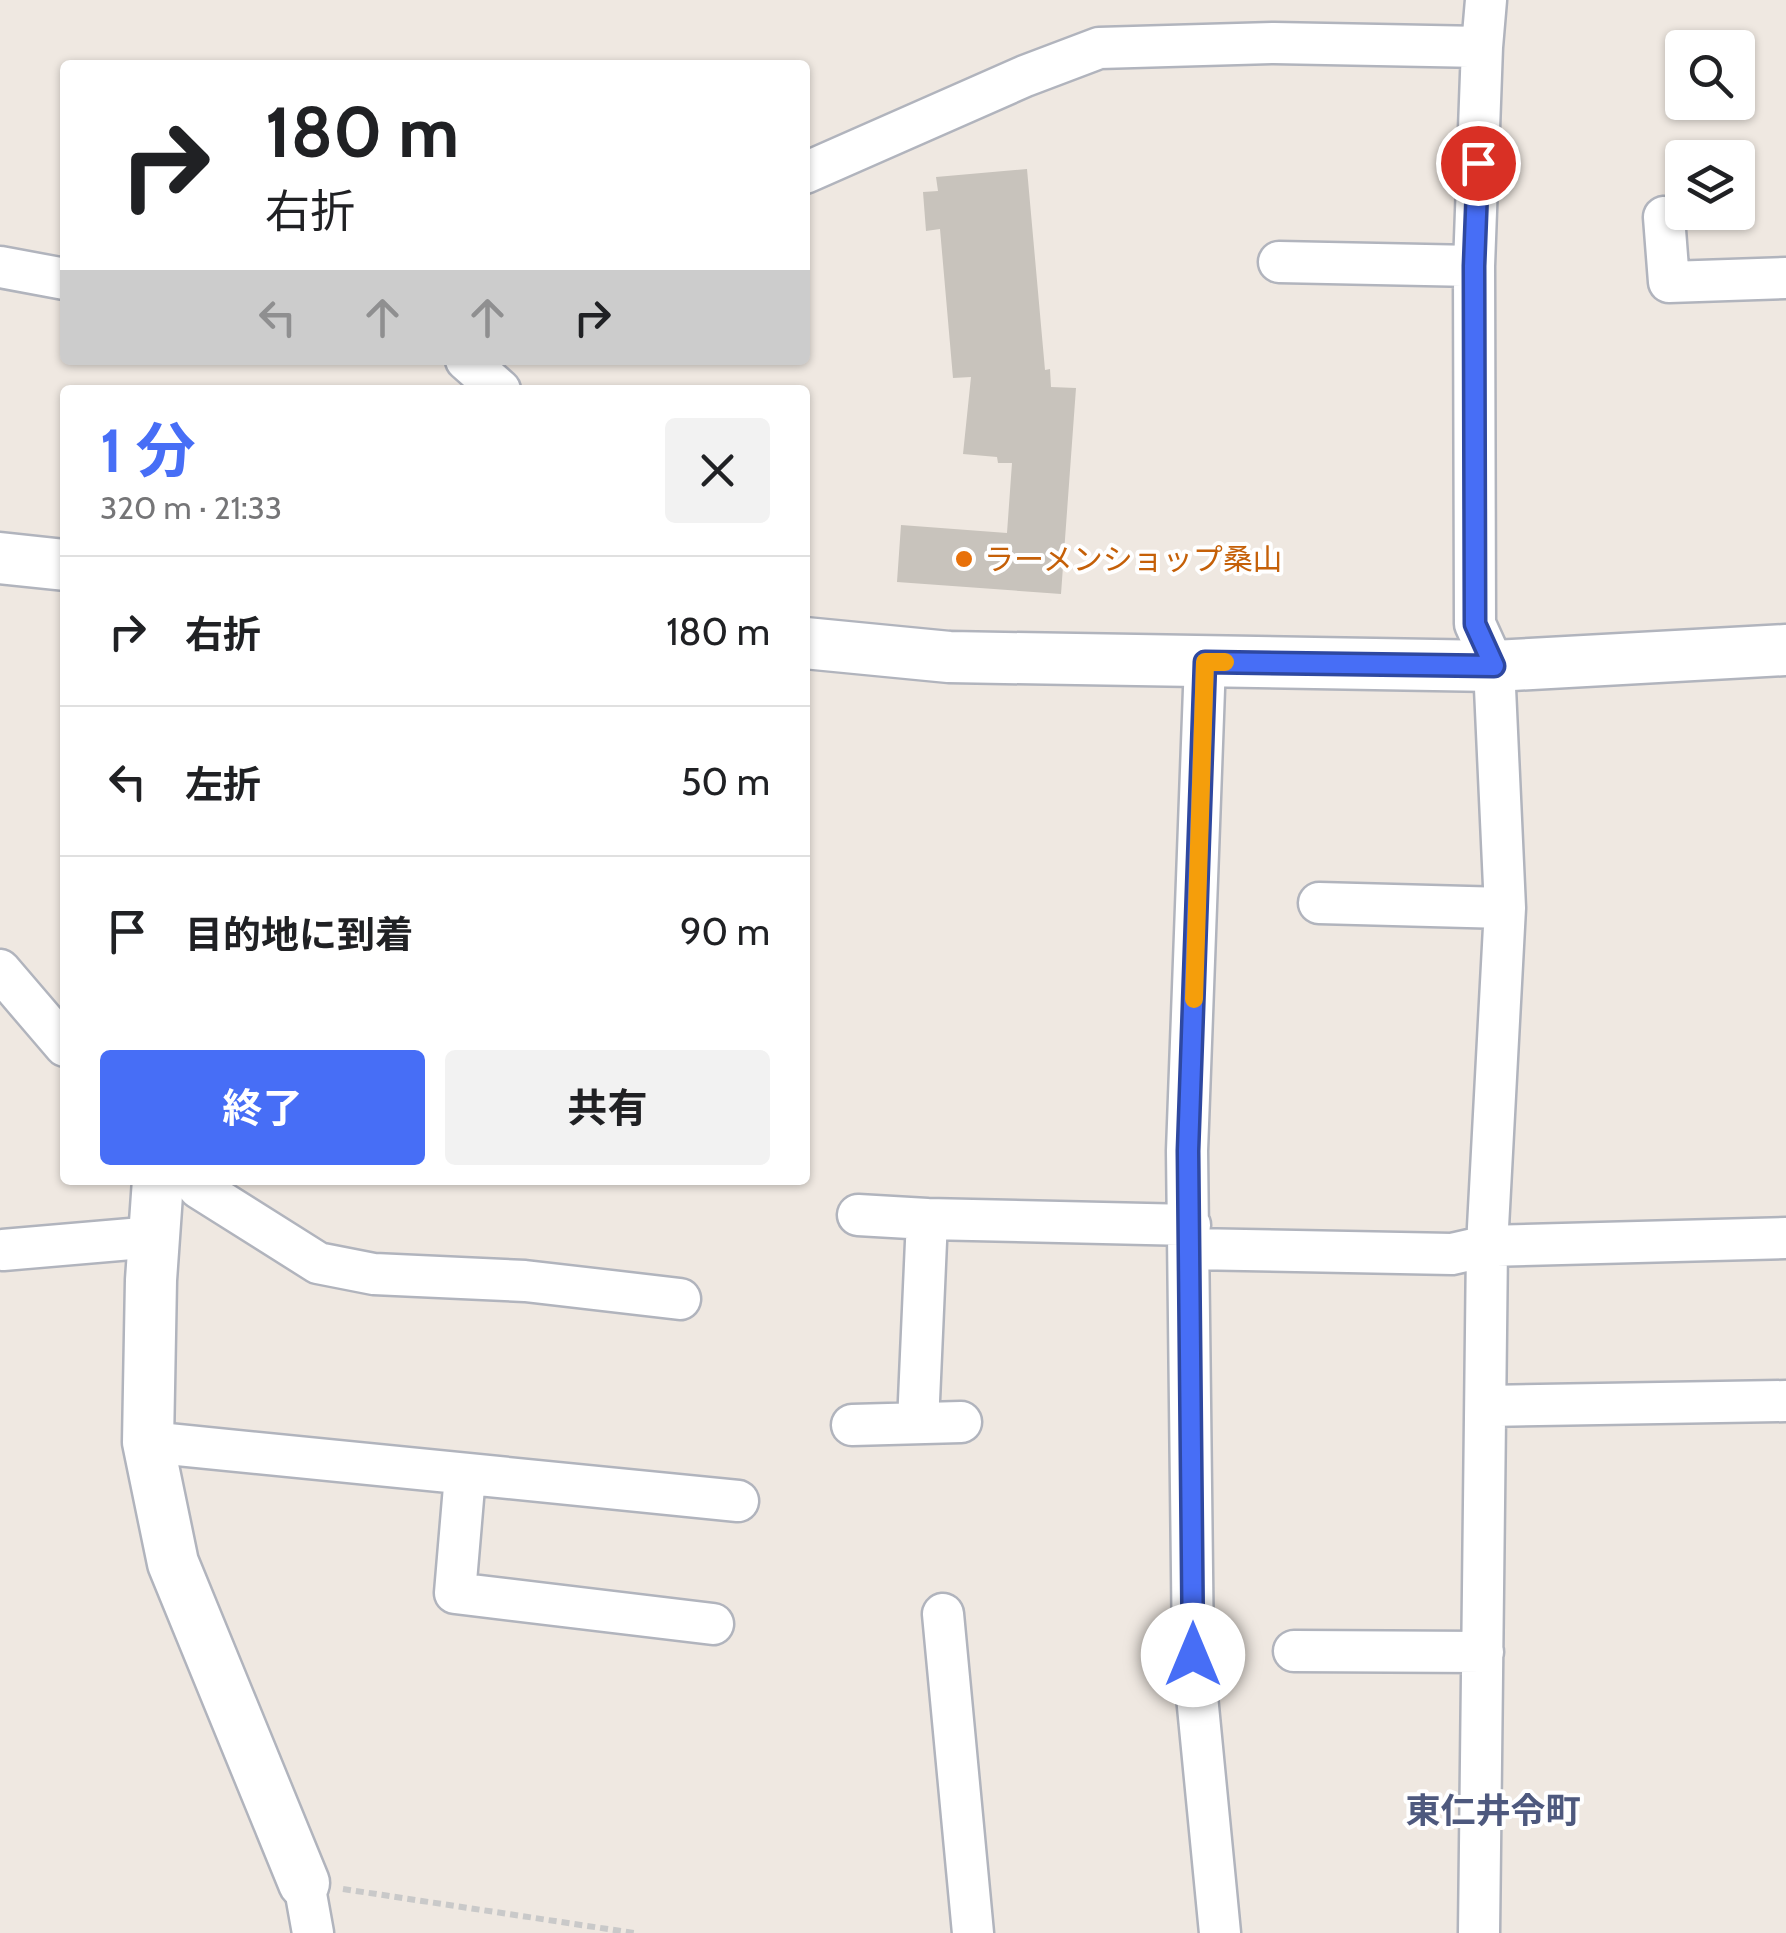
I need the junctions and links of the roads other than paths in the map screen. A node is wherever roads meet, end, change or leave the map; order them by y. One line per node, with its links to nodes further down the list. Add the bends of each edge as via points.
1 (1486, 0): 2 (street)
2 (1482, 48): 3 (street, via 1274,42 1099,48); 6 (street)
3 (810, 171)
4 (1664, 218): 9 (street, via 1670,282)
5 (1279, 262): 6 (street)
6 (1474, 266): 17 (street, via 1475,624)
7 (0, 268): 8 (street)
8 (60, 278)
9 (1786, 278)
10 (472, 365): 11 (street)
11 (494, 385)
12 (0, 558): 13 (street)
13 (60, 564)
14 (810, 643): 16 (street, via 949,657)
15 (1786, 650): 17 (street)
16 (1205, 662): 17 (street); 26 (street)
17 (1494, 666): 19 (street)
18 (1319, 903): 19 (street)
19 (1504, 908): 29 (street)
20 (0, 970): 21 (street)
21 (60, 1040)
22 (158, 1185): 27 (street)
23 (200, 1185): 31 (street, via 318,1262 374,1274 526,1281)
24 (858, 1215): 25 (street)
25 (927, 1219): 26 (street); 35 (street)
26 (1190, 1237): 29 (street, via 1452,1254); 47 (street, via 1193,1655)
27 (154, 1238): 30 (street); 37 (street)
28 (1786, 1238): 29 (street)
29 (1488, 1246): 33 (street)
30 (3, 1250)
31 (680, 1299)
32 (1786, 1401): 33 (street)
33 (1486, 1406): 43 (street)
34 (961, 1422): 35 (street)
35 (918, 1424): 36 (street)
36 (852, 1425)
37 (148, 1442): 38 (street); 44 (street, via 173,1563)
38 (465, 1474): 39 (street); 41 (street, via 456,1592)
39 (738, 1500)
40 (943, 1614): 46 (street)
41 (713, 1624)
42 (1294, 1651): 43 (street)
43 (1482, 1652): 48 (street)
44 (304, 1883): 45 (street)
45 (312, 1933)
46 (973, 1933)
47 (1220, 1933)
48 (1479, 1933)

